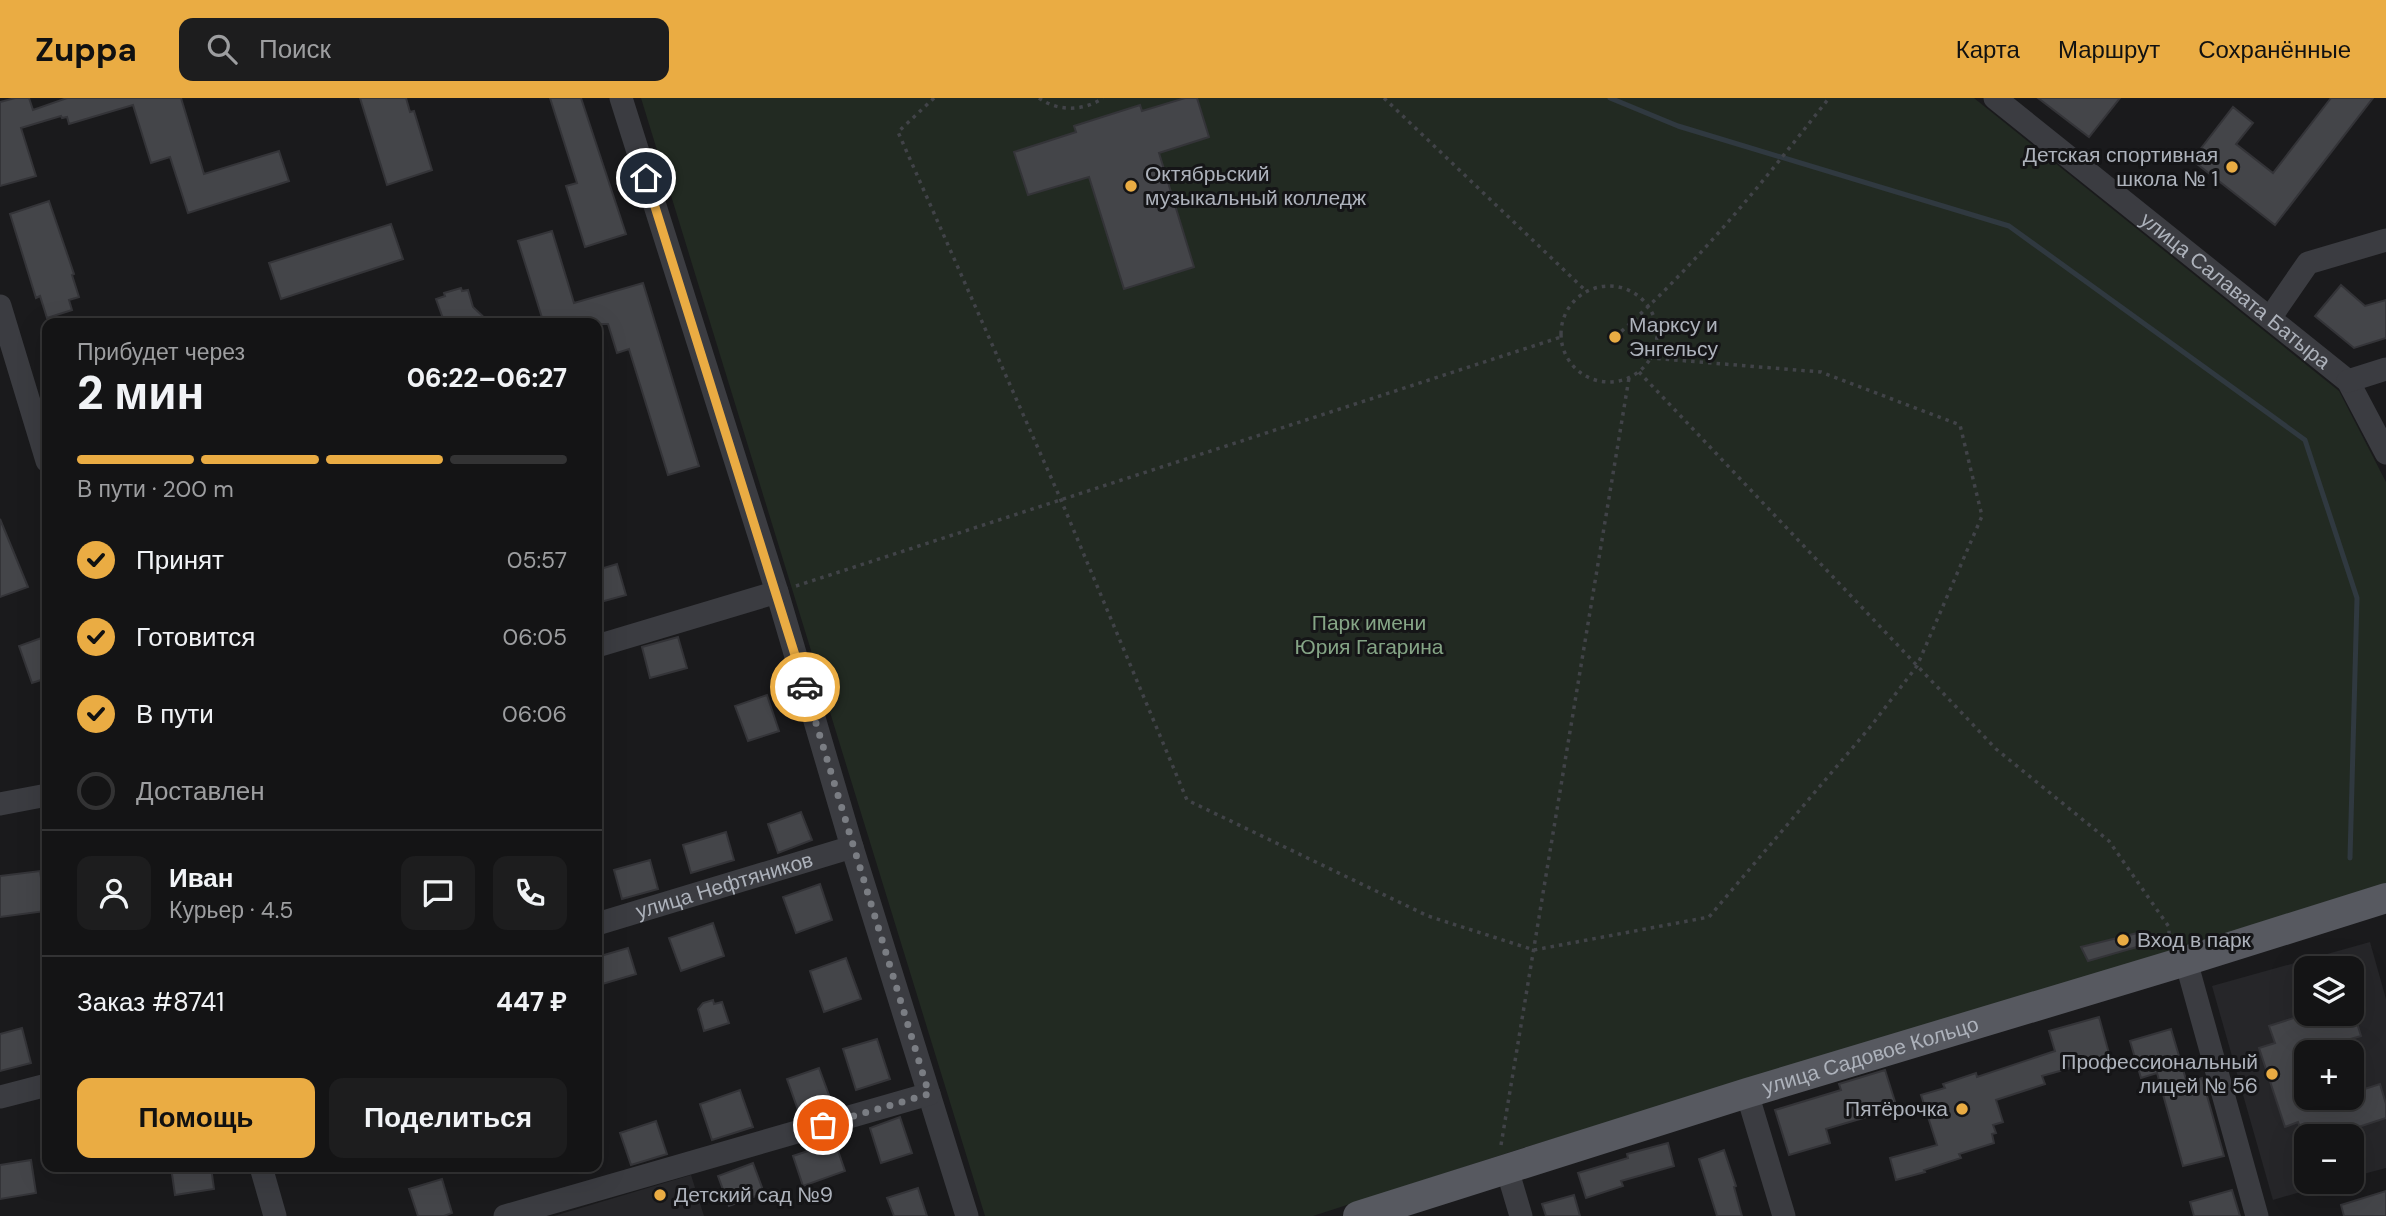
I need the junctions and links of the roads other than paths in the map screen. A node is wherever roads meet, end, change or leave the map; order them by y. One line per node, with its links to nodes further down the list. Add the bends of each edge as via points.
1 (621, 98): 10 (street)
2 (2009, 102): 5 (street, улица Салавата Батыра)
3 (2386, 240): 5 (street, via 2308,263)
4 (0, 306): 8 (street)
5 (2270, 318): 7 (street, улица Салавата Батыра)
6 (2386, 369): 7 (street)
7 (2348, 381): 9 (street, улица Салавата Батыра)
8 (42, 444)
9 (2386, 453)
10 (777, 592): 11 (street); 14 (street)
11 (602, 644)
12 (42, 796): 13 (street)
13 (0, 804)
14 (852, 847): 16 (street, улица Нефтяников); 20 (street)
15 (2386, 898): 17 (main road, улица Садовое Кольцо)
16 (602, 923)
17 (2177, 952): 19 (main road, улица Садовое Кольцо); 30 (street)
18 (42, 1086): 21 (street)
19 (1747, 1093): 22 (main road, улица Садовое Кольцо); 29 (street)
20 (929, 1094): 26 (street); 27 (street)
21 (0, 1097)
22 (1504, 1157): 24 (main road, улица Садовое Кольцо); 28 (street)
23 (262, 1172): 25 (street)
24 (1367, 1215)
25 (275, 1216)
26 (505, 1216)
27 (967, 1216)
28 (1521, 1216)
29 (1784, 1216)
30 (2257, 1216)

